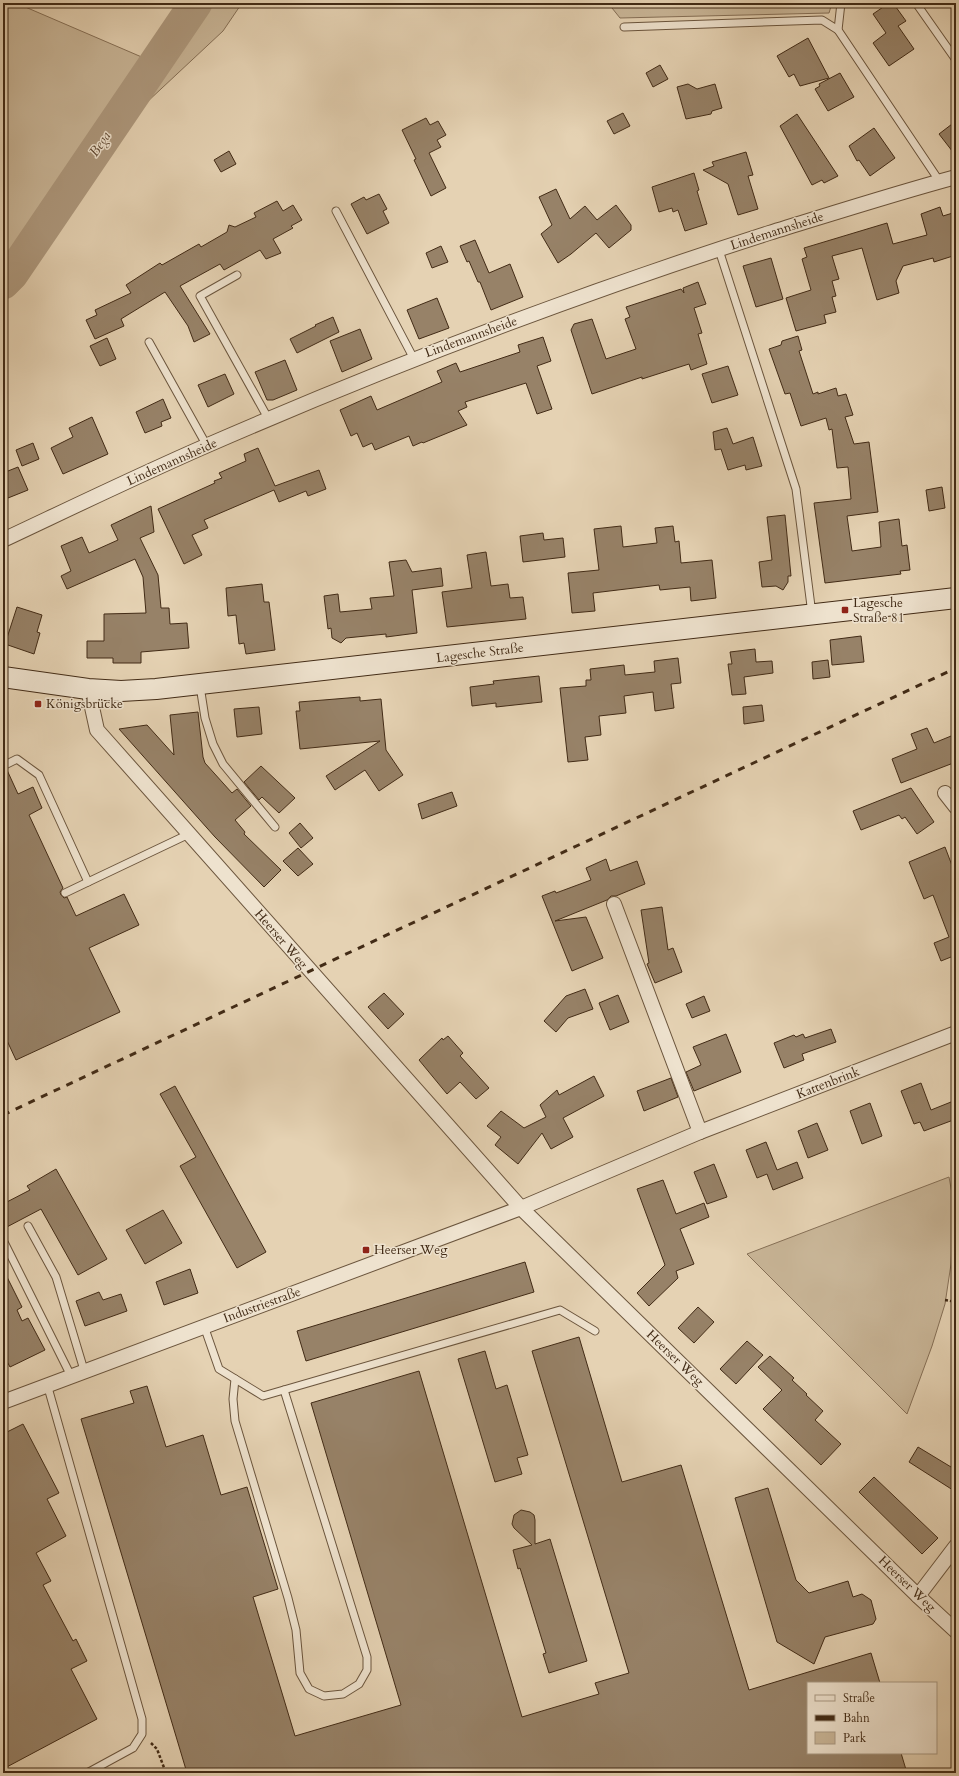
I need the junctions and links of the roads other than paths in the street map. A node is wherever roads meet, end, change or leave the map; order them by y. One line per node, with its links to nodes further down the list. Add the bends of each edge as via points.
1 (840, 3): 4 (lane)
2 (916, 3): 5 (lane)
3 (624, 27): 4 (lane, via 822,20)
4 (838, 30): 7 (lane)
5 (956, 60)
6 (956, 177): 7 (street, Lindemannsheide)
7 (940, 182): 9 (street, Lindemannsheide)
8 (336, 211): 12 (lane)
9 (719, 250): 12 (street, Lindemannsheide, via 609,286); 17 (lane, via 796,489)
10 (237, 275): 13 (lane, via 200,296)
11 (149, 342): 14 (lane)
12 (414, 359): 13 (street, Lindemannsheide)
13 (269, 420): 14 (street, Lindemannsheide)
14 (207, 446): 15 (street, Lindemannsheide)
15 (3, 540)
16 (956, 598): 17 (street, Lagesche Straße)
17 (812, 614): 19 (street, Lagesche Straße)
18 (3, 677): 20 (street, Lagesche Straße)
19 (200, 684): 20 (street, Lagesche Straße, via 156,689); 24 (lane, via 205,718 213,744 223,764)
20 (88, 689): 25 (street, Heerser Weg, via 97,730)
21 (3, 766): 26 (lane, via 17,759 39,775)
22 (945, 793): 23 (street)
23 (956, 807)
24 (275, 826)
25 (189, 834): 26 (lane); 31 (street, Heerser Weg)
26 (88, 882): 27 (lane)
27 (65, 893)
28 (614, 904): 30 (street)
29 (956, 1033): 30 (street, Kattenbrink)
30 (700, 1132): 31 (street, Kattenbrink)
31 (521, 1208): 34 (street, Industriestraße); 43 (street, Heerser Weg)
32 (28, 1226): 36 (lane, via 56,1277)
33 (3, 1240): 37 (lane)
34 (204, 1326): 36 (street, Industriestraße); 38 (lane, via 220,1369)
35 (594, 1331): 40 (lane, via 560,1310)
36 (84, 1370): 37 (street, Industriestraße)
37 (71, 1376): 39 (street, Industriestraße)
38 (235, 1379): 40 (lane, via 263,1396); 40 (lane, via 235,1421 288,1598 296,1630 300,1673 309,1689 324,1696 343,1694 359,1684 367,1670 367,1657)
39 (47, 1384): 41 (street, Industriestraße); 45 (lane, via 142,1719 142,1734 133,1748)
40 (284, 1390)
41 (3, 1402)
42 (956, 1546): 43 (street)
43 (918, 1596): 44 (street, Heerser Weg)
44 (956, 1630)
45 (87, 1773)

